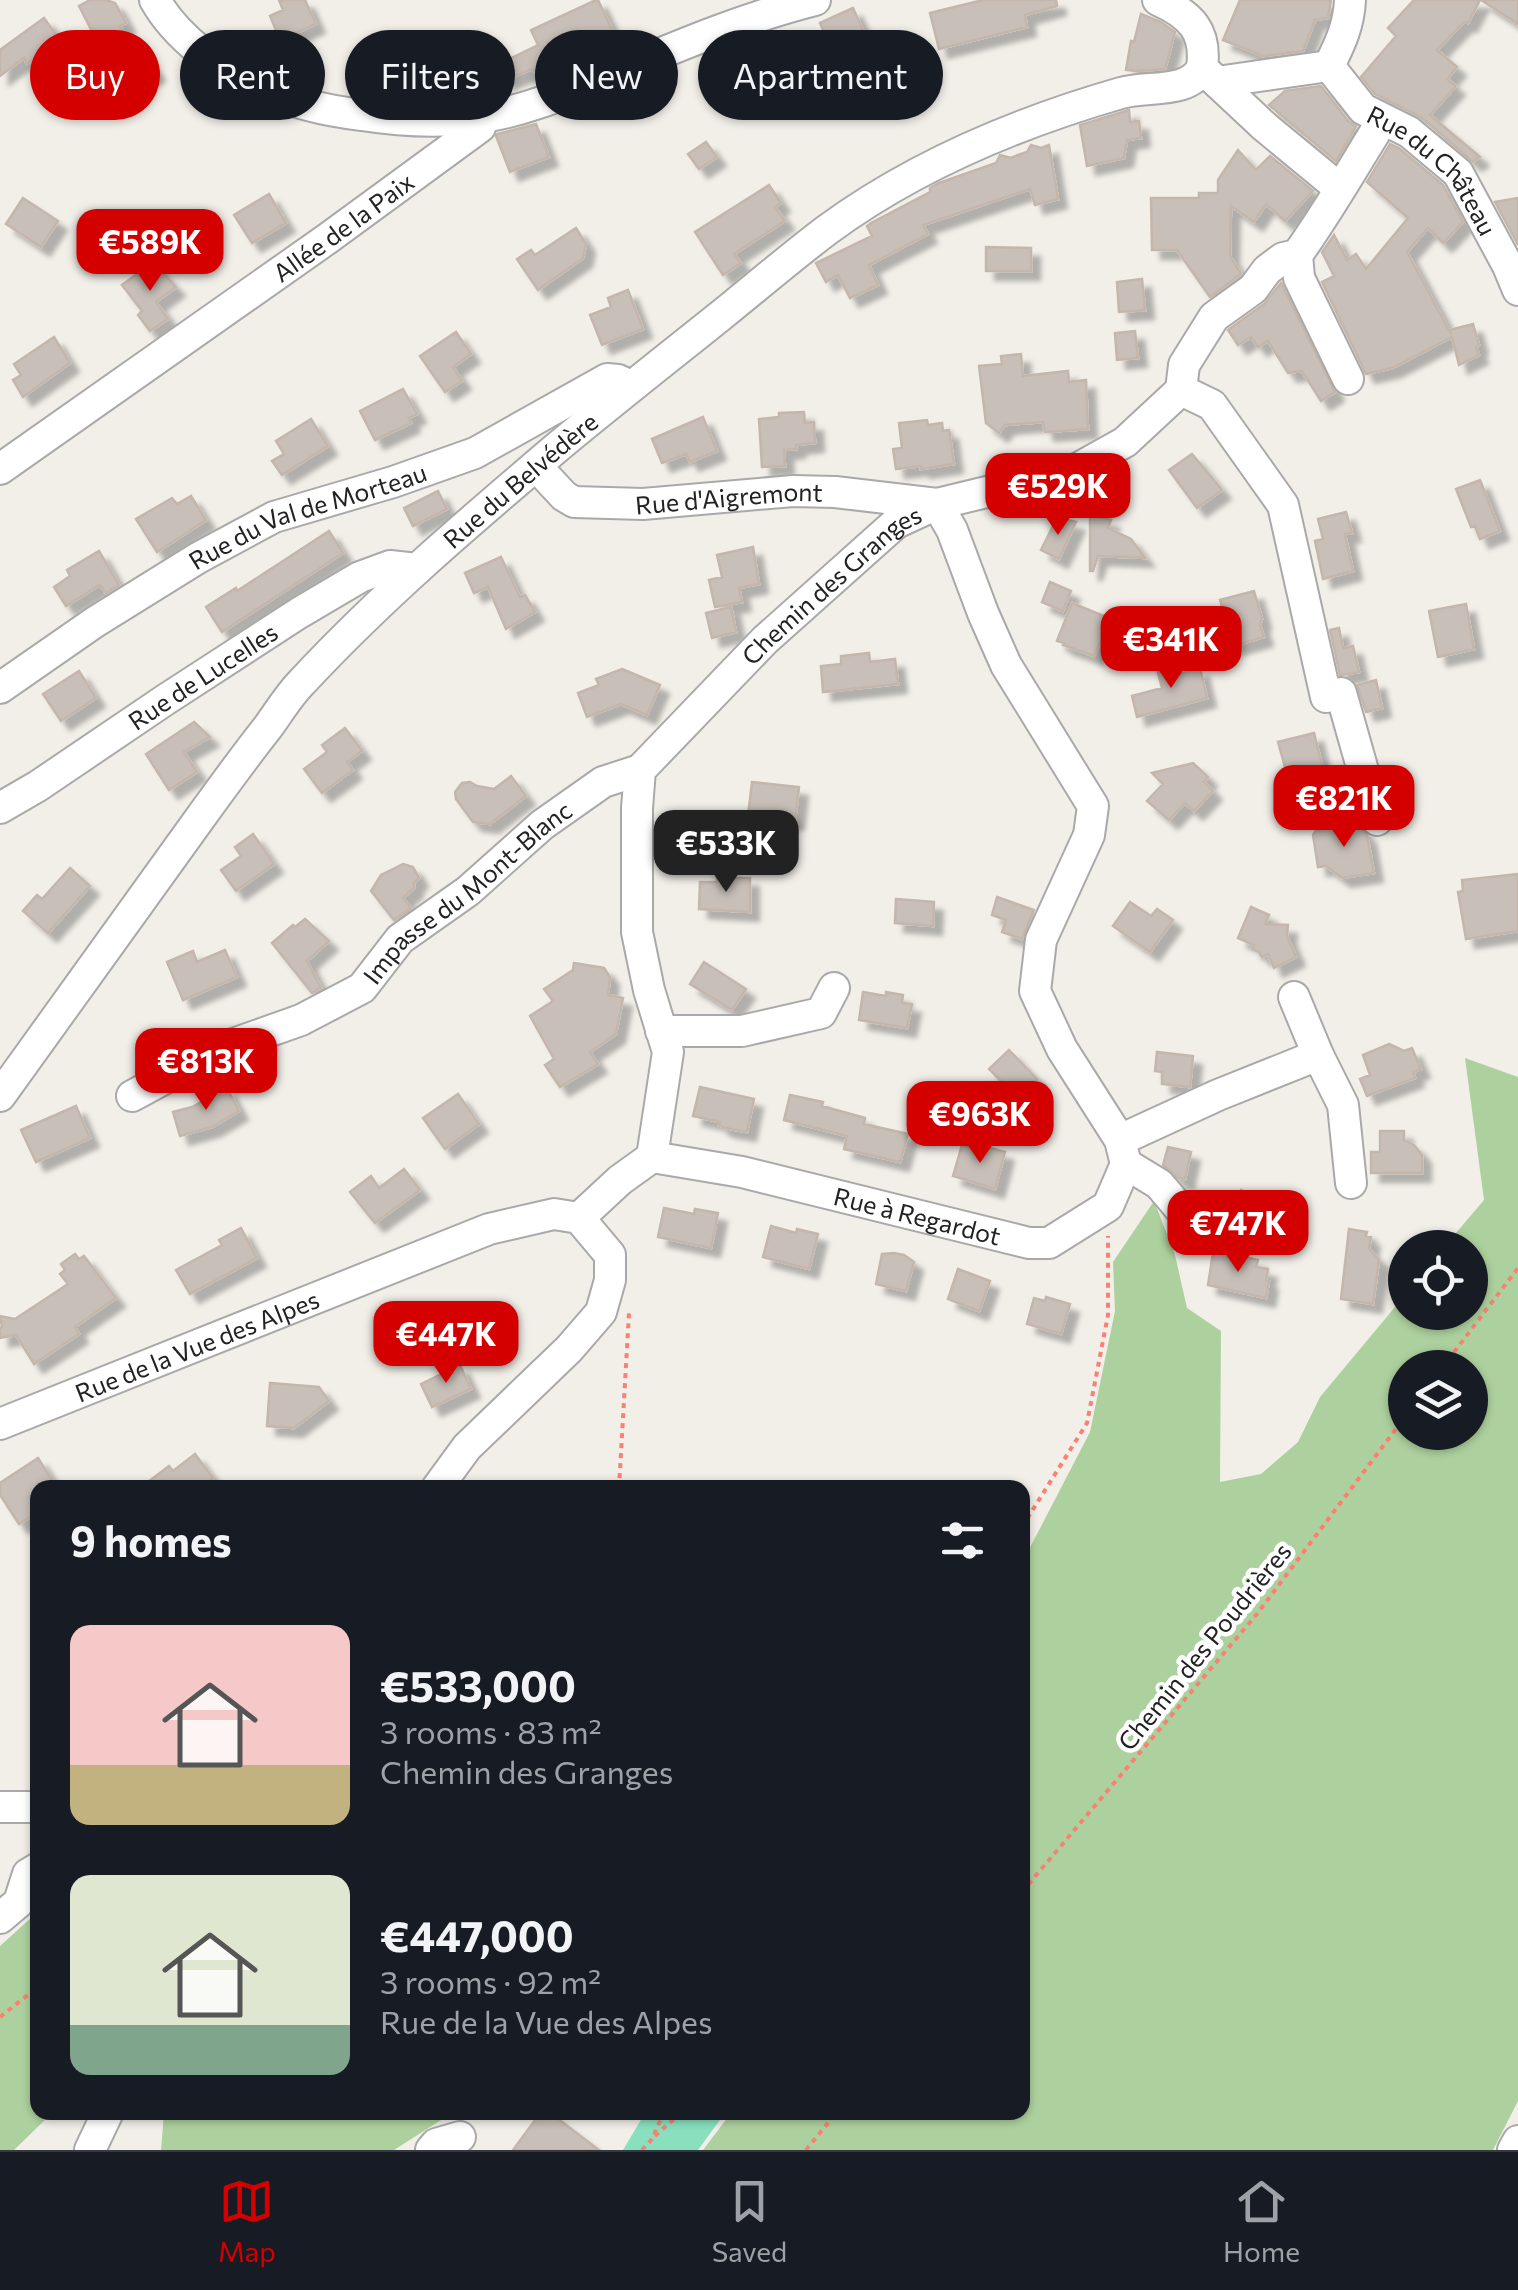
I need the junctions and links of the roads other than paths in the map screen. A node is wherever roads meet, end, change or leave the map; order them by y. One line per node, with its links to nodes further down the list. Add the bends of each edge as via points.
1 (155, 0): 8 (street, via 206,56 240,78 275,95)
2 (815, 0): 7 (street)
3 (1158, 0): 6 (street, via 1192,23)
4 (1350, 0): 5 (street)
5 (1329, 66): 6 (street, Rue du Belvédère); 10 (street, Rue du Château, via 1362,109)
6 (1210, 75): 11 (street); 15 (street, Rue du Belvédère, via 1123,92 1032,123 894,185)
7 (515, 109)
8 (345, 113)
9 (479, 120): 18 (street, Allée de la Paix, via 480,127)
10 (1382, 121): 11 (street, Chemin des Granges); 13 (street, Rue du Château, via 1409,132 1458,172)
11 (1339, 188): 12 (street, Chemin des Granges)
12 (1297, 255): 14 (street, via 1299,278); 16 (street, Chemin des Granges, via 1283,258 1214,317 1184,365)
13 (1518, 290)
14 (1348, 380)
15 (631, 386): 17 (street, Rue du Belvédère); 21 (street, Rue du Val de Morteau, via 606,379 475,453 274,517 95,622)
16 (1180, 390): 19 (street, Chemin des Granges, via 1124,442 1072,471); 24 (street, via 1212,404 1283,505 1326,696 1342,692)
17 (536, 466): 19 (street, Rue d'Aigremont, via 574,502 643,504 794,491); 20 (street, Rue du Belvédère)
18 (0, 469)
19 (938, 504): 22 (street, Chemin des Granges, via 896,523 778,628); 31 (street, via 1006,665 1093,806 1089,835 1042,940 1034,991)
20 (417, 568): 23 (street, Rue de Lucelles, via 390,566 360,577); 29 (street, Rue du Belvédère, via 300,684)
21 (0, 688)
22 (640, 770): 27 (street, via 637,932); 30 (street, Impasse du Mont-Blanc, via 603,782 542,825 400,939 362,988 301,1020 220,1049)
23 (0, 808)
24 (1376, 820)
25 (834, 988): 27 (street, via 821,1013 742,1031)
26 (1294, 997): 28 (street)
27 (661, 1031): 32 (street, via 668,1052)
28 (1318, 1055): 31 (street, via 1218,1095); 33 (street, via 1343,1106)
29 (0, 1096)
30 (132, 1096)
31 (1123, 1152): 32 (street, Rue à Regardot, via 1108,1206 1049,1244); 35 (street)
32 (652, 1157): 34 (street)
33 (1351, 1183)
34 (579, 1218): 36 (street, Rue de la Vue des Alpes, via 554,1214 489,1229); 37 (street, via 610,1255 600,1312)
35 (1204, 1237)
36 (0, 1424)
37 (442, 1480)
38 (30, 1806): 39 (street)
39 (0, 1807)
40 (30, 1873): 41 (street, via 19,1902)
41 (0, 1918)
42 (104, 2120): 45 (street)
43 (460, 2137): 46 (street)
44 (1518, 2141): 47 (street)
45 (90, 2150)
46 (431, 2150)
47 (1513, 2150)

